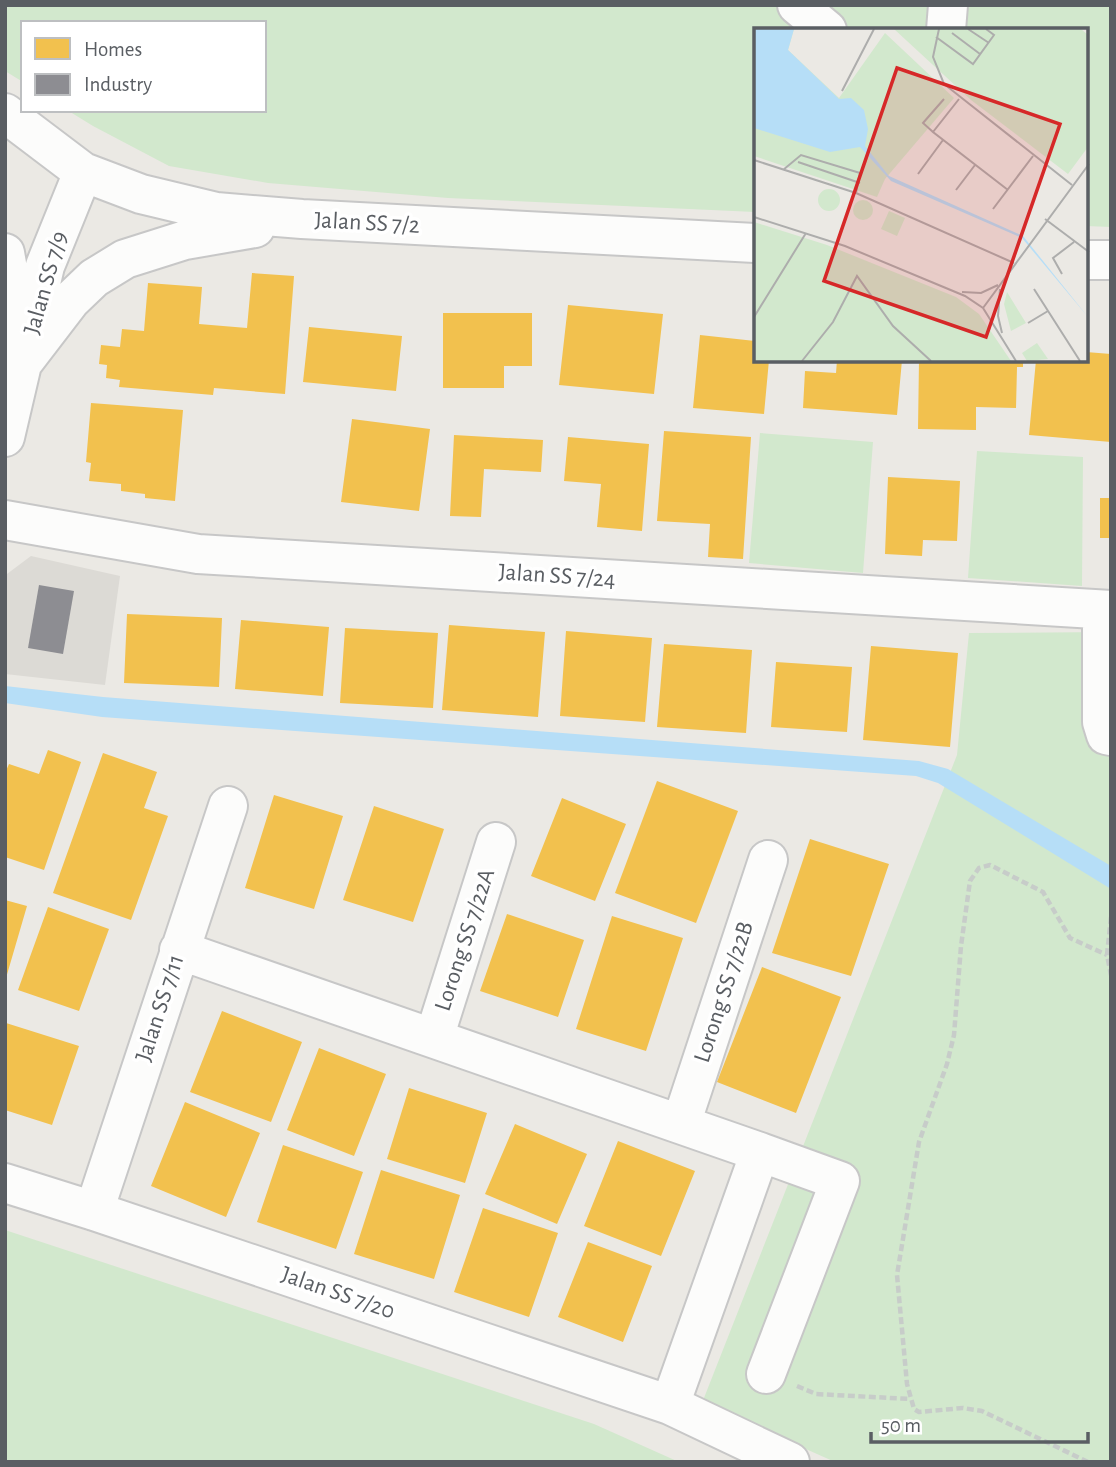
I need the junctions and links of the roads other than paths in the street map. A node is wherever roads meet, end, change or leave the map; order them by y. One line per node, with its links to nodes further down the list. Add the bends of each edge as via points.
1 (797, 5): 3 (street)
2 (948, 5): 4 (street)
3 (825, 28)
4 (946, 28)
5 (5, 113): 6 (street, Jalan SS 7/2)
6 (83, 172): 7 (street, Jalan SS 7/2, via 176,204); 12 (street, Jalan SS 7/9, via 45,266)
7 (302, 219): 8 (street, Jalan SS 7/2); 12 (street, via 185,240 125,259 94,278 71,300)
8 (754, 243)
9 (5, 253): 12 (street)
10 (1088, 260): 11 (street)
11 (1111, 260)
12 (25, 360): 13 (street, Jalan SS 7/9)
13 (5, 437)
14 (5, 520): 15 (street, Jalan SS 7/24, via 198,554)
15 (1106, 610): 16 (street)
16 (1107, 680): 17 (street, via 1102,722 1106,735)
17 (1111, 736)
18 (228, 806): 21 (street, Jalan SS 7/11)
19 (496, 842): 22 (street, Lorong SS 7/22A)
20 (768, 860): 23 (street, Lorong SS 7/22B)
21 (179, 950): 22 (street); 26 (street, Jalan SS 7/11)
22 (433, 1038): 23 (street)
23 (681, 1124): 24 (street)
24 (760, 1152): 27 (street, via 840,1181); 28 (street)
25 (5, 1183): 26 (street, Jalan SS 7/20)
26 (94, 1211): 28 (street, Jalan SS 7/20)
27 (765, 1374)
28 (670, 1405): 29 (street, Jalan SS 7/20)
29 (790, 1462)

